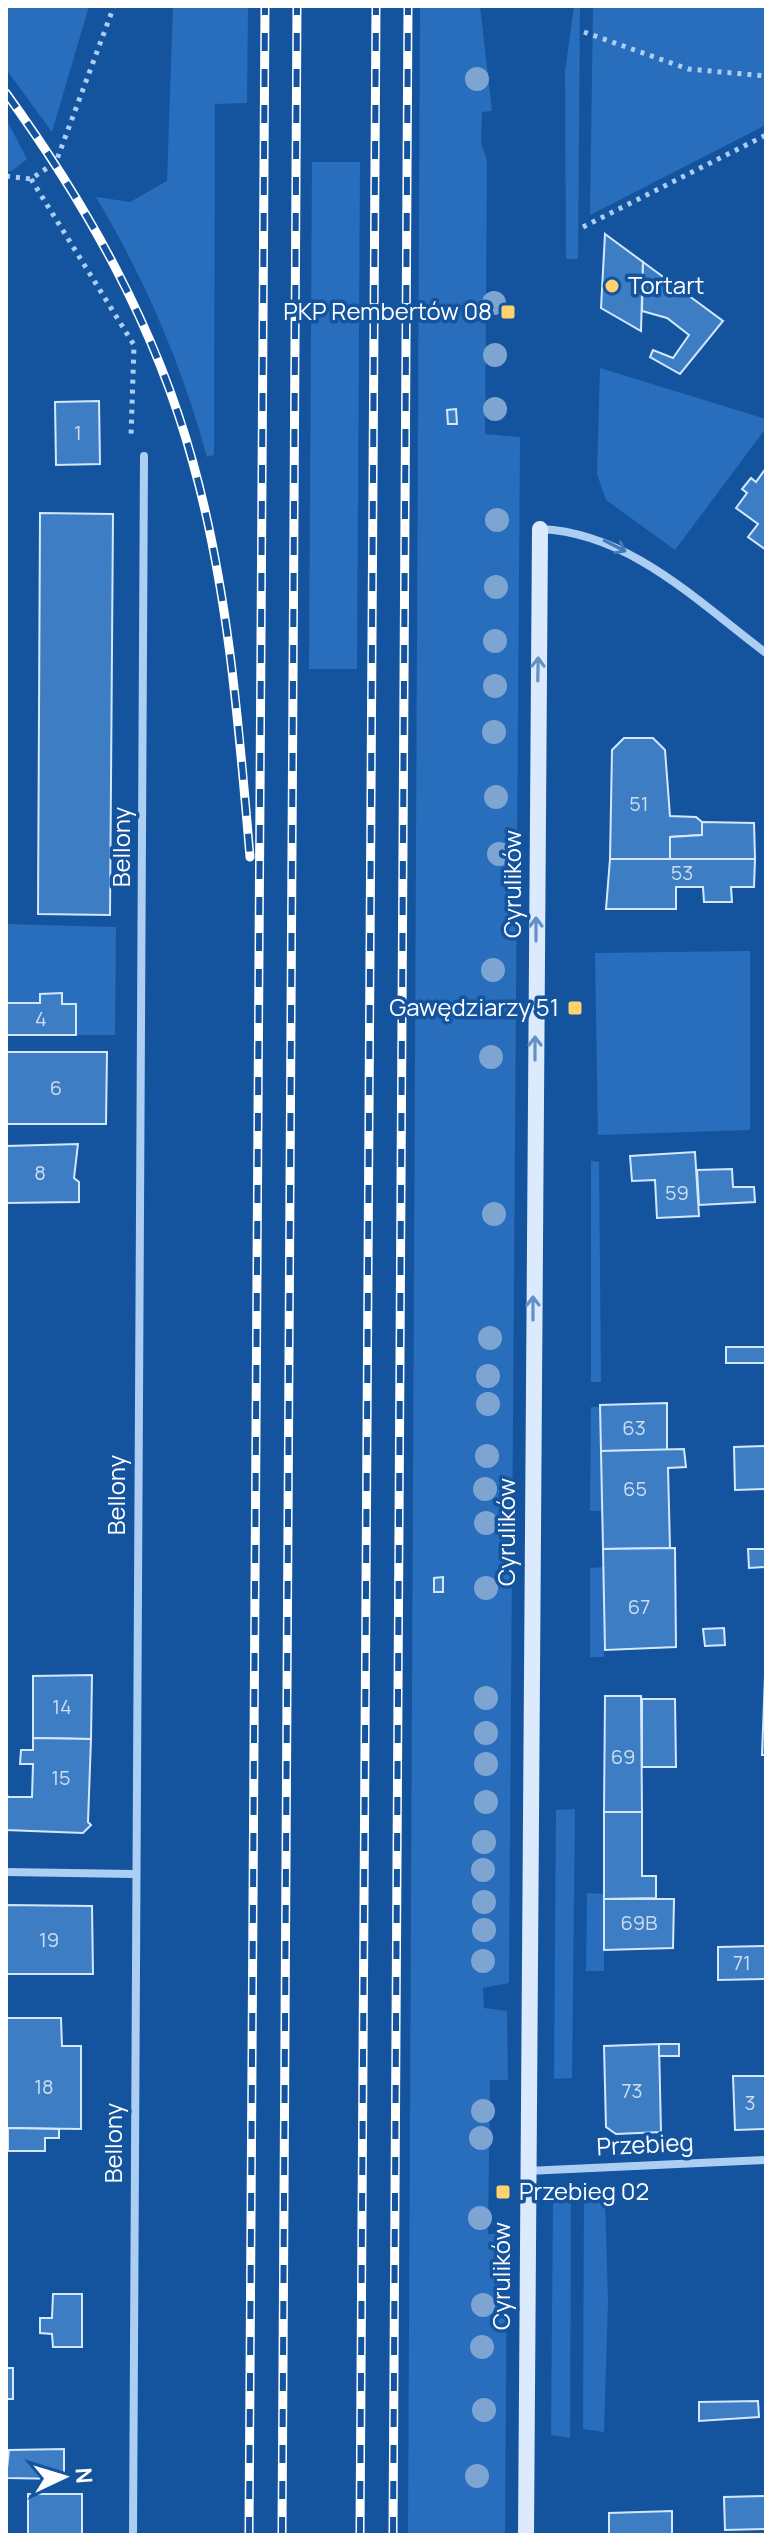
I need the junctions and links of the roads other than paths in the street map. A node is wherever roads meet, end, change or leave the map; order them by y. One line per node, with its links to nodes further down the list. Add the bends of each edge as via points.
1 (144, 456): 5 (street, Bellony)
2 (540, 529): 3 (street, one-way to 3, via 619,548); 7 (main road, Cyrulików, one-way to 2)
3 (766, 653)
4 (6, 1872): 5 (street)
5 (134, 1874): 8 (street, Bellony)
6 (766, 2160): 7 (street, Przebieg)
7 (526, 2171): 9 (main road, Cyrulików)
8 (133, 2535)
9 (526, 2535)

